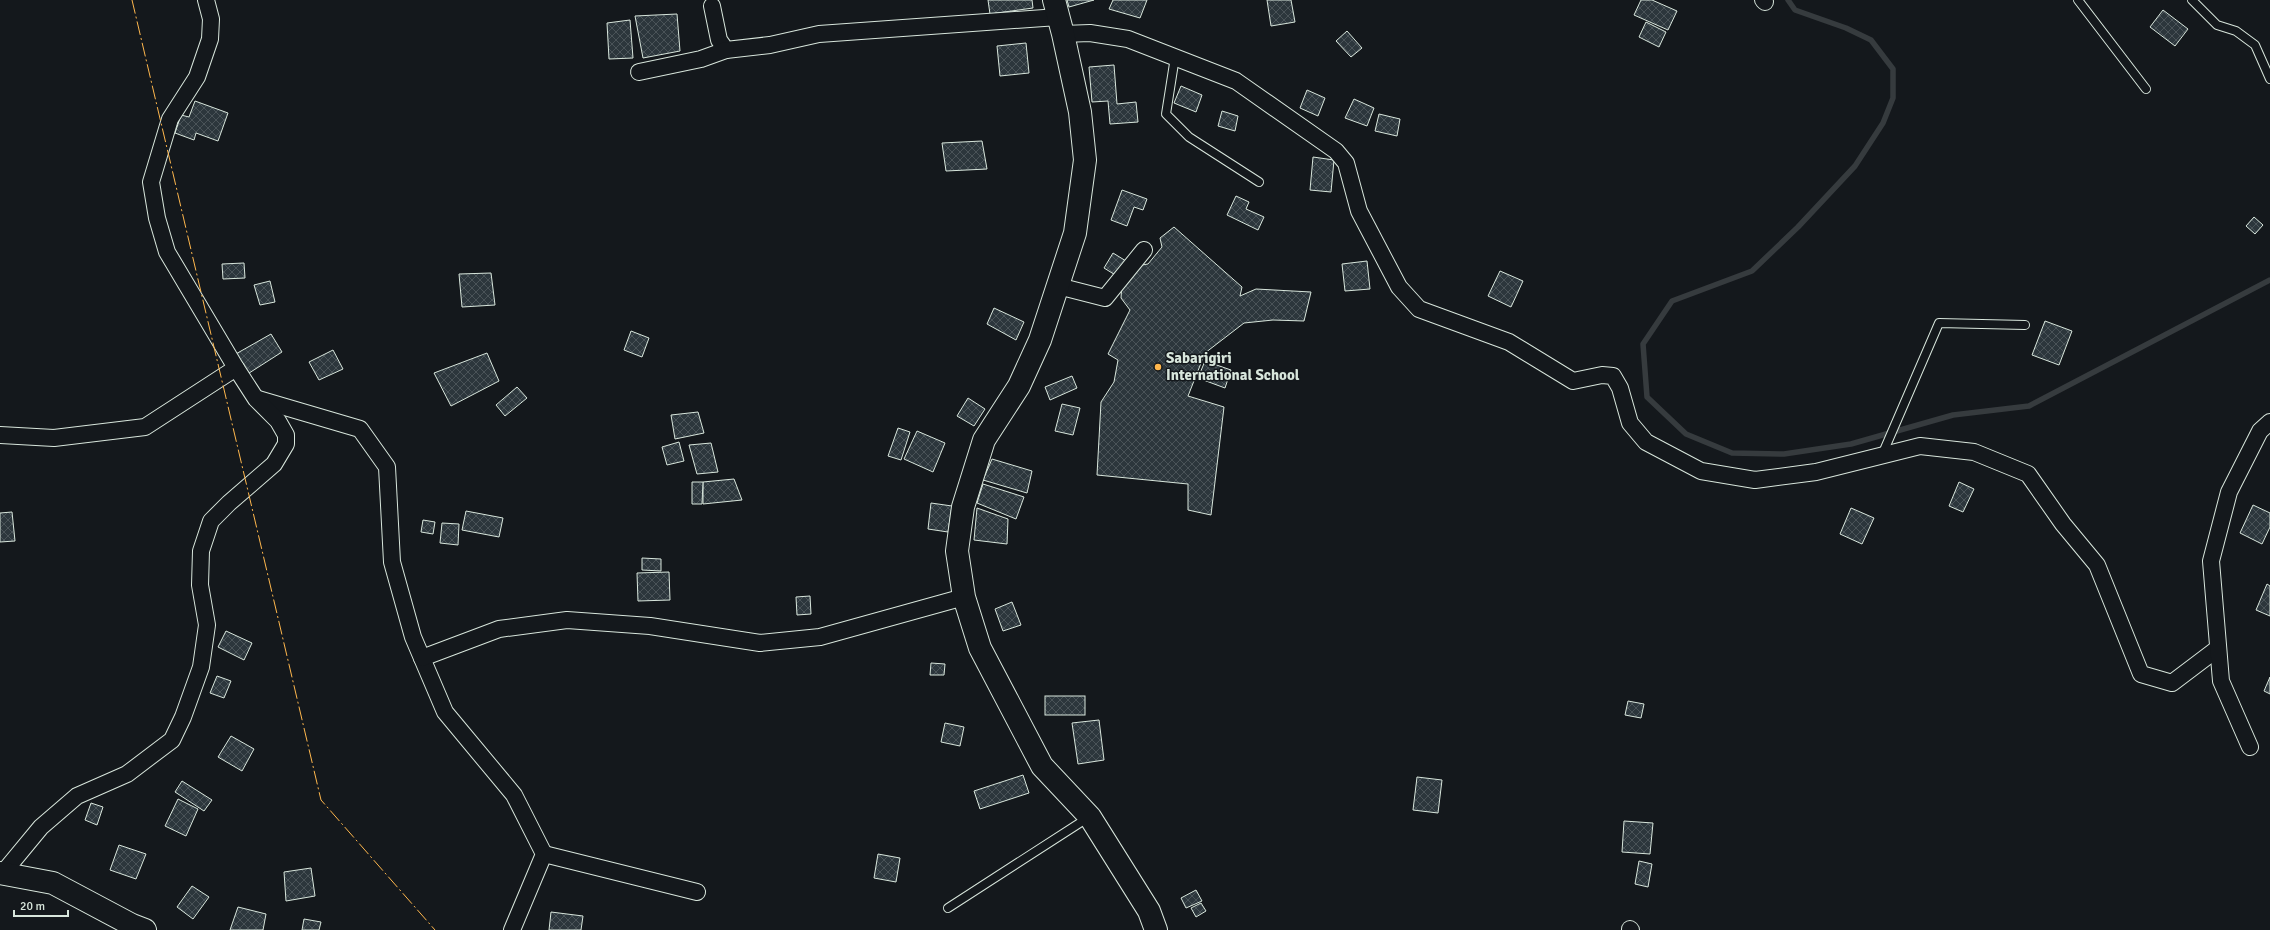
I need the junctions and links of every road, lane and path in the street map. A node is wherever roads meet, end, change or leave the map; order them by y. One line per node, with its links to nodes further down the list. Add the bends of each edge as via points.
1 (206, 0): 15 (street, via 211,19 208,45 196,77 170,119 150,182 167,252)
2 (2078, 0): 10 (lane)
3 (2192, 0): 9 (lane, via 2217,25 2236,31 2255,45)
4 (712, 6): 6 (street, via 719,40)
5 (1058, 17): 6 (street, via 819,34 770,45); 7 (street, via 1090,33 1128,38); 13 (main road, via 1080,112 1085,160 1075,233)
6 (726, 50): 8 (street, via 701,59)
7 (1175, 57): 11 (lane, via 1166,114 1189,137); 19 (street, via 1236,81 1336,151 1346,163 1359,211 1399,287 1419,309 1509,342 1573,381 1602,375 1613,376 1620,388 1630,423 1646,442 1701,471 1755,480 1816,472)
8 (639, 72)
9 (2270, 79)
10 (2146, 89)
11 (1259, 182)
12 (1144, 250): 13 (street, via 1134,259 1105,298)
13 (1058, 286): 20 (main road, via 1040,340 1019,386 984,440 963,507 957,551)
14 (2025, 325): 19 (lane, via 1939,323)
15 (236, 368): 16 (street); 18 (street, via 145,427 54,438)
16 (256, 399): 22 (street, via 360,429 387,467 392,562 413,637); 26 (street, via 278,421 286,435 286,444 274,464 211,521 201,551 200,585 207,625 201,667 172,740 128,774 77,796 41,827)
17 (2270, 422): 21 (street, via 2260,430 2229,492 2211,561)
18 (0, 435)
19 (1882, 456): 21 (street, via 1920,446 1974,452 2028,474 2063,524 2097,565 2141,674 2172,683)
20 (964, 597): 22 (street, via 820,637 760,643 650,626 567,620 499,629); 24 (main road, via 980,648 1042,766)
21 (2217, 649): 23 (street, via 2221,681)
22 (422, 658): 25 (street, via 445,712 514,795)
23 (2250, 747)
24 (1090, 817): 28 (lane); 31 (main road, via 1149,911)
25 (544, 854): 27 (street); 30 (street)
26 (1, 873): 29 (main road, via 53,883)
27 (696, 892)
28 (948, 908)
29 (145, 930)
30 (512, 930)
31 (1156, 930)

